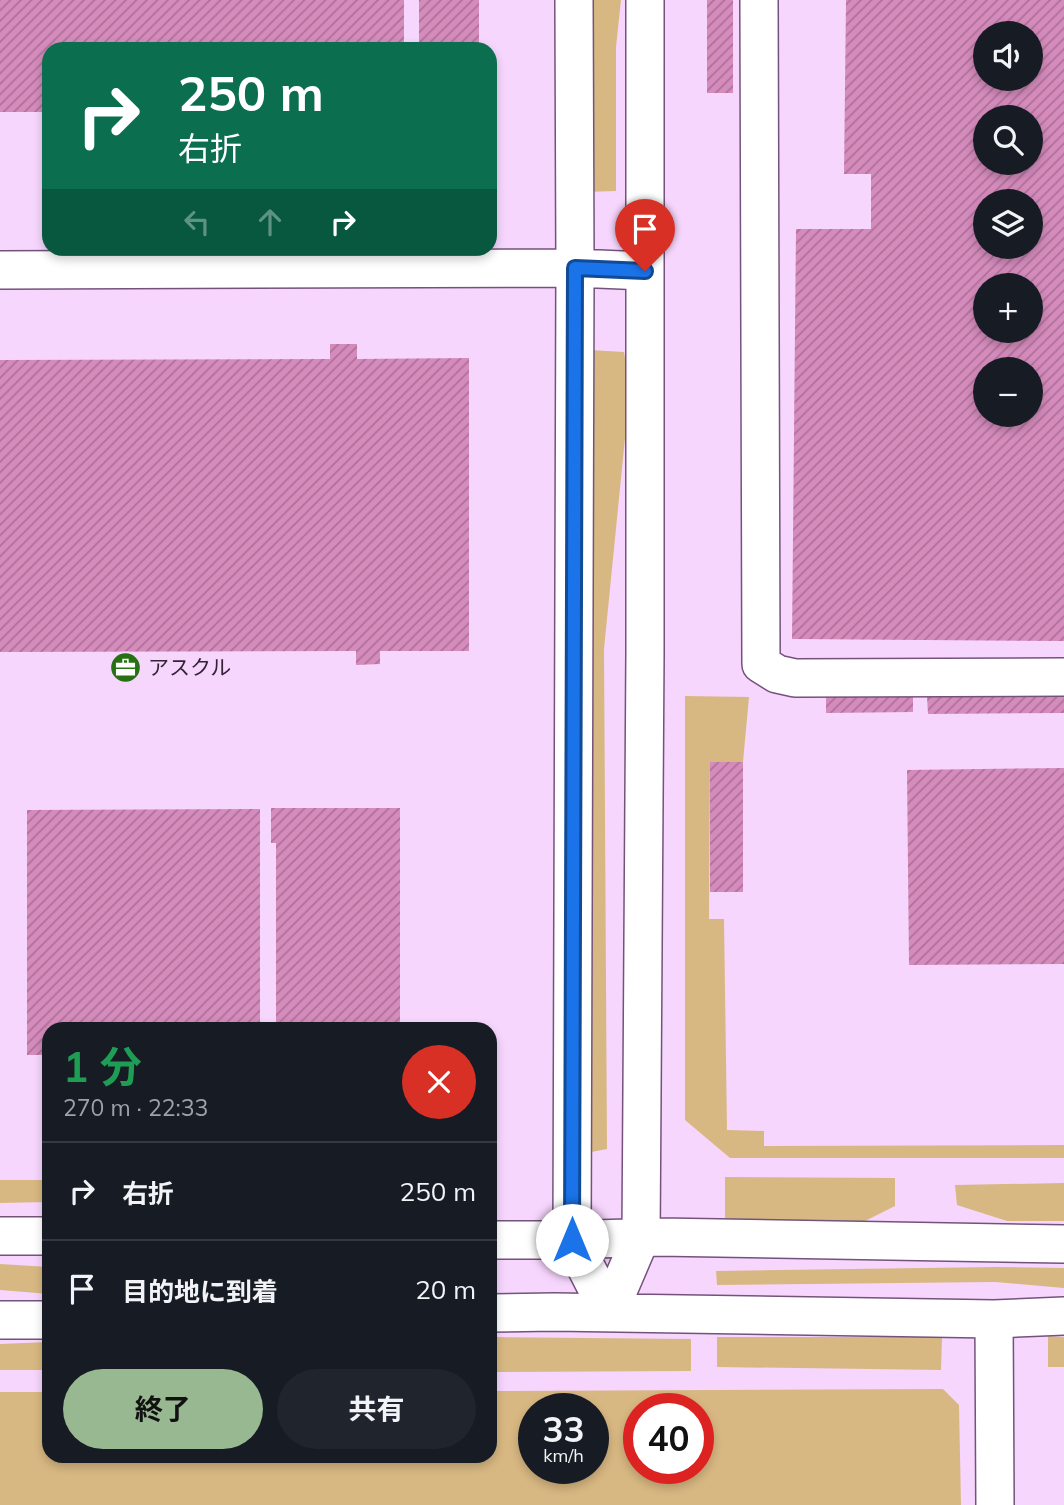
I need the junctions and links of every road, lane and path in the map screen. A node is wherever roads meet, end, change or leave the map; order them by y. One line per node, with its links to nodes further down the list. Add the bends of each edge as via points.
1 (574, 0): 4 (street)
2 (645, 0): 6 (street)
3 (759, 0): 7 (street, via 761,664 795,678)
4 (575, 268): 5 (street); 6 (street); 12 (street)
5 (0, 270)
6 (645, 271): 10 (street)
7 (1064, 677)
8 (0, 1236): 9 (street)
9 (42, 1236)
10 (641, 1237): 12 (street); 13 (street); 14 (street)
11 (497, 1240): 12 (street)
12 (572, 1240): 14 (street)
13 (1064, 1244)
14 (609, 1312): 15 (street); 17 (street)
15 (497, 1313)
16 (1064, 1316): 17 (street)
17 (994, 1319): 20 (street)
18 (0, 1320): 19 (street)
19 (42, 1320)
20 (995, 1505)

